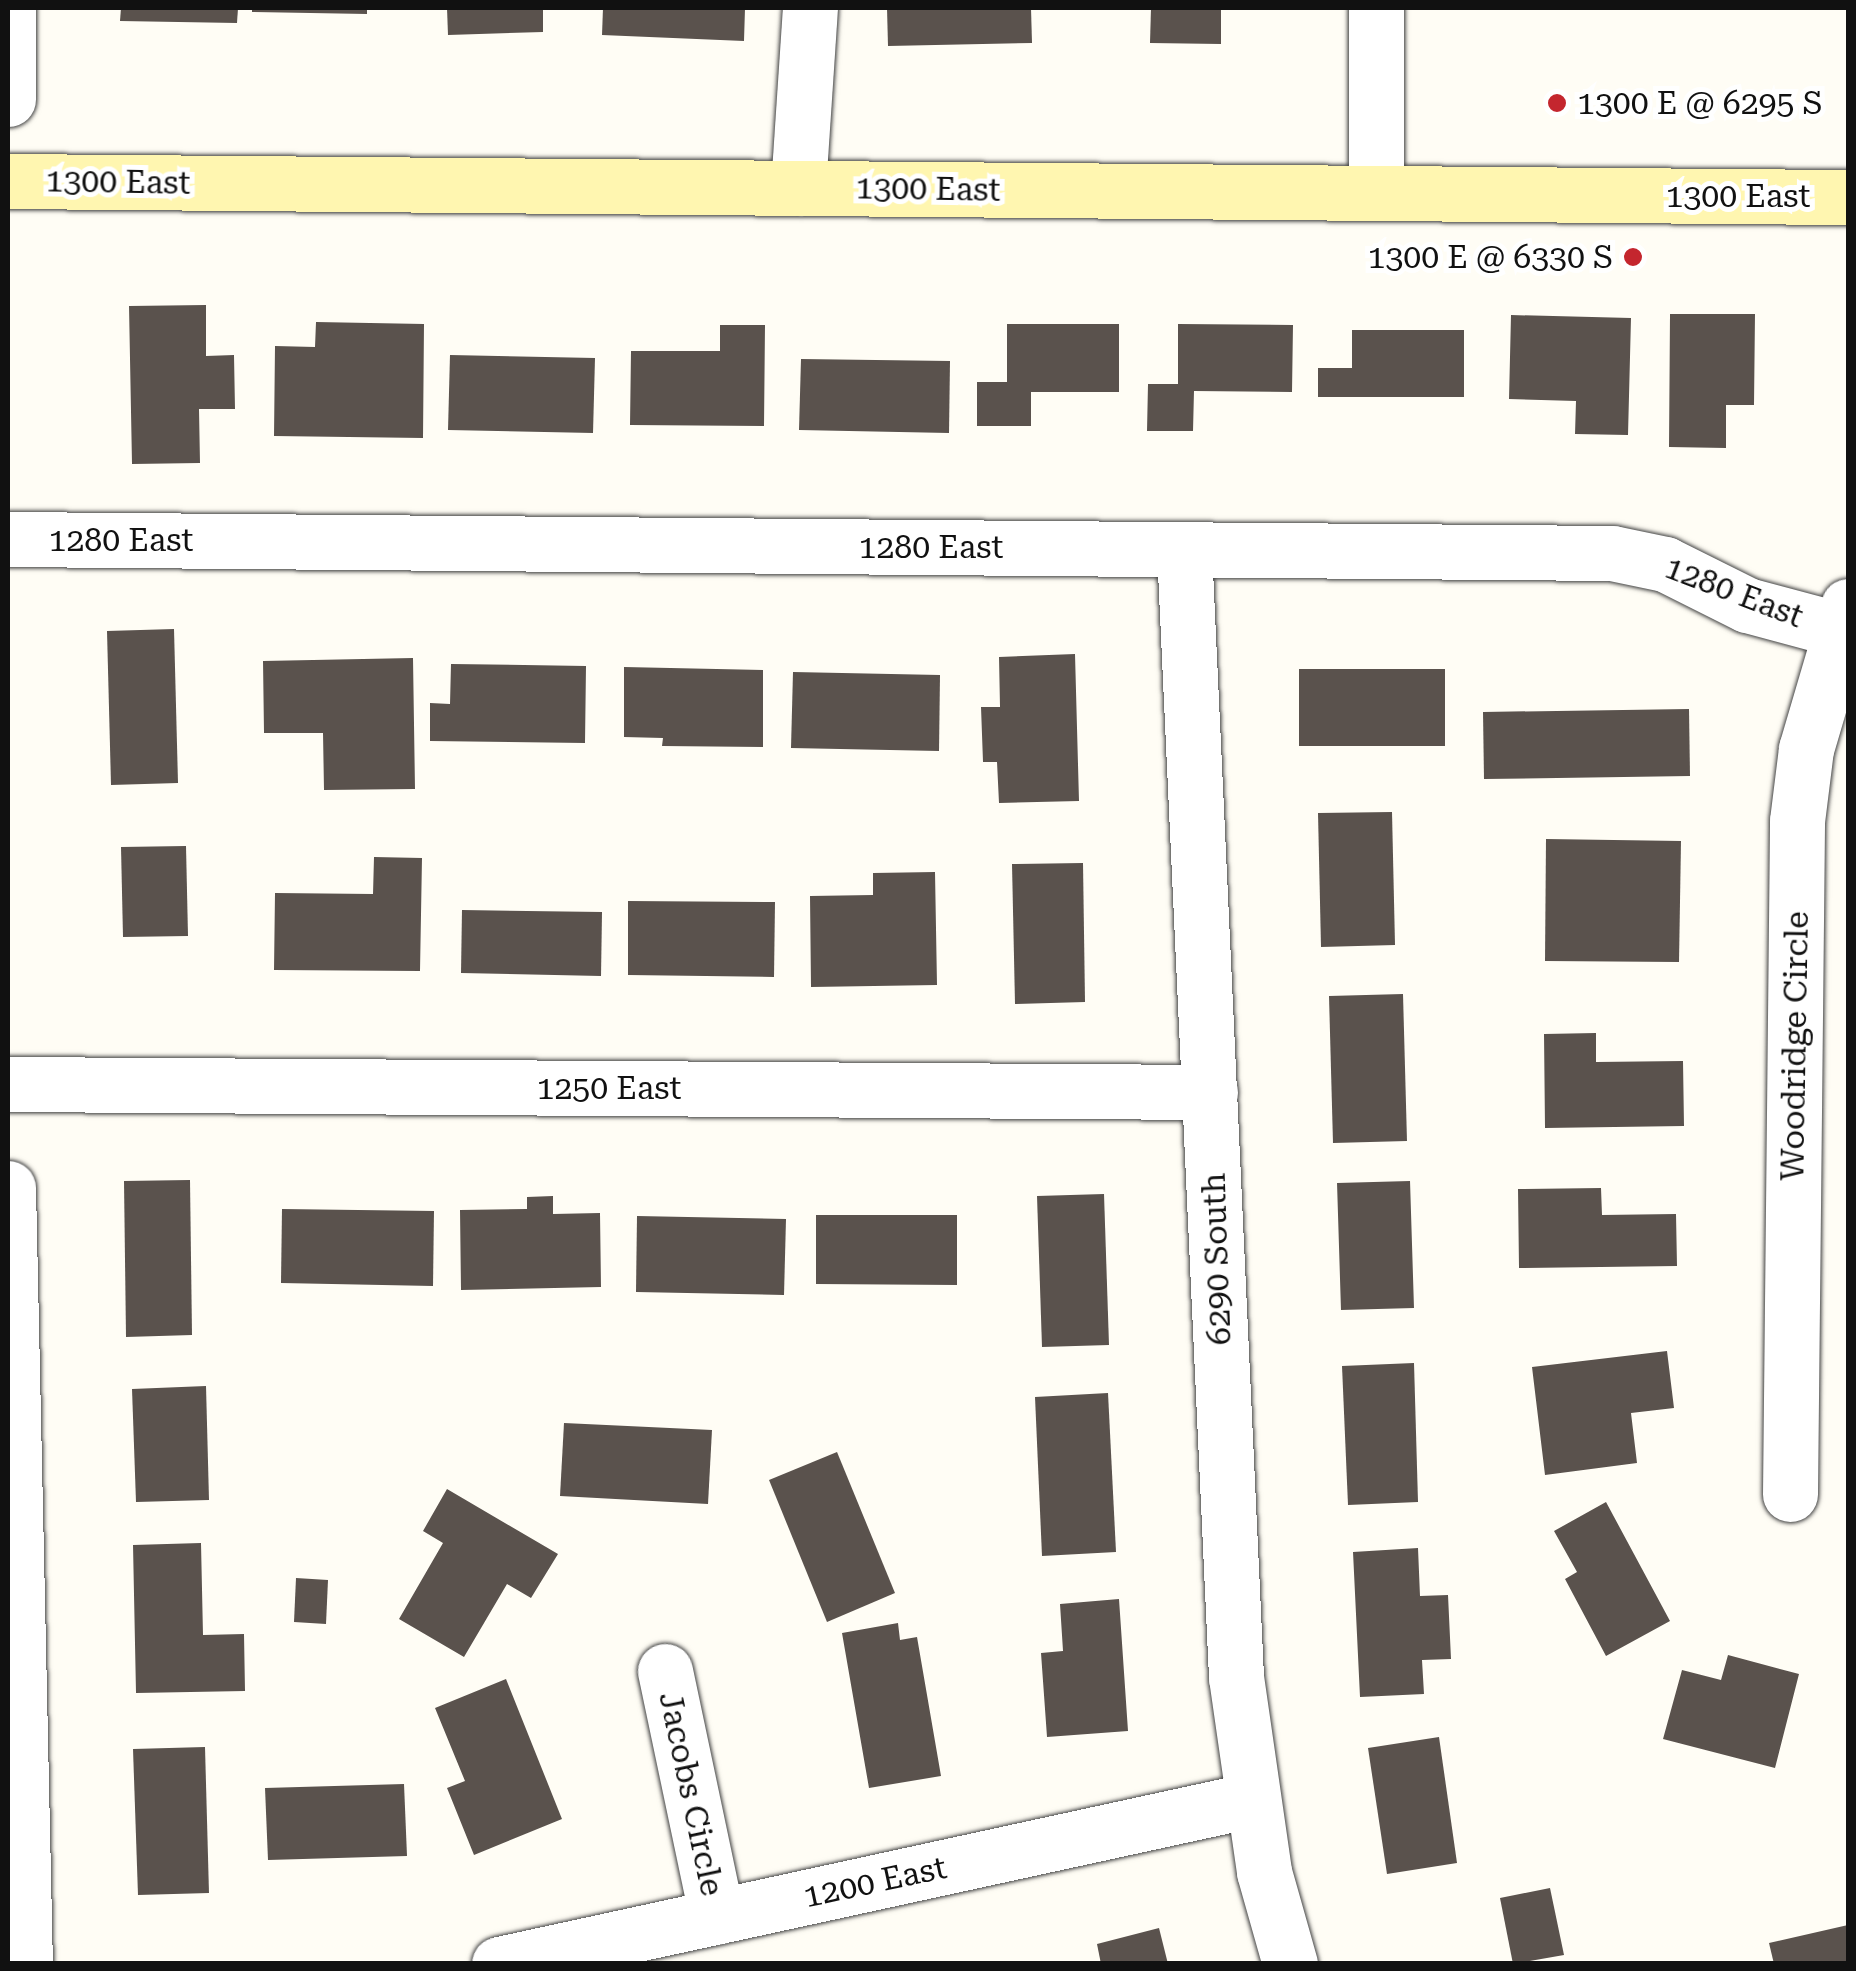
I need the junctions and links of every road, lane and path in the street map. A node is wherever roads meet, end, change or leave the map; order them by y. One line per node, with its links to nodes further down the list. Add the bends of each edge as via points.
1 (8, 8): 4 (street)
2 (810, 8): 6 (street)
3 (1376, 8): 7 (street)
4 (8, 99)
5 (8, 181): 6 (main road, 1300 East)
6 (798, 188): 7 (main road, 1300 East)
7 (1376, 193): 8 (main road, 1300 East)
8 (1848, 197)
9 (8, 539): 10 (street, 1280 East)
10 (1184, 549): 11 (street, 1280 East, via 1612,553 1665,564 1768,612); 13 (street, 6290 South)
11 (1844, 618): 15 (street, Woodridge Circle, via 1806,748 1797,821)
12 (8, 1084): 13 (street, 1250 East)
13 (1210, 1092): 17 (street, 6290 South, via 1236,1678)
14 (8, 1188): 19 (street)
15 (1790, 1494)
16 (665, 1672): 18 (street, Jacobs Circle)
17 (1251, 1800): 18 (street, 1200 East); 21 (street, 6290 South)
18 (716, 1917): 20 (street, 1200 East)
19 (24, 1964)
20 (499, 1964)
21 (1290, 1964)

